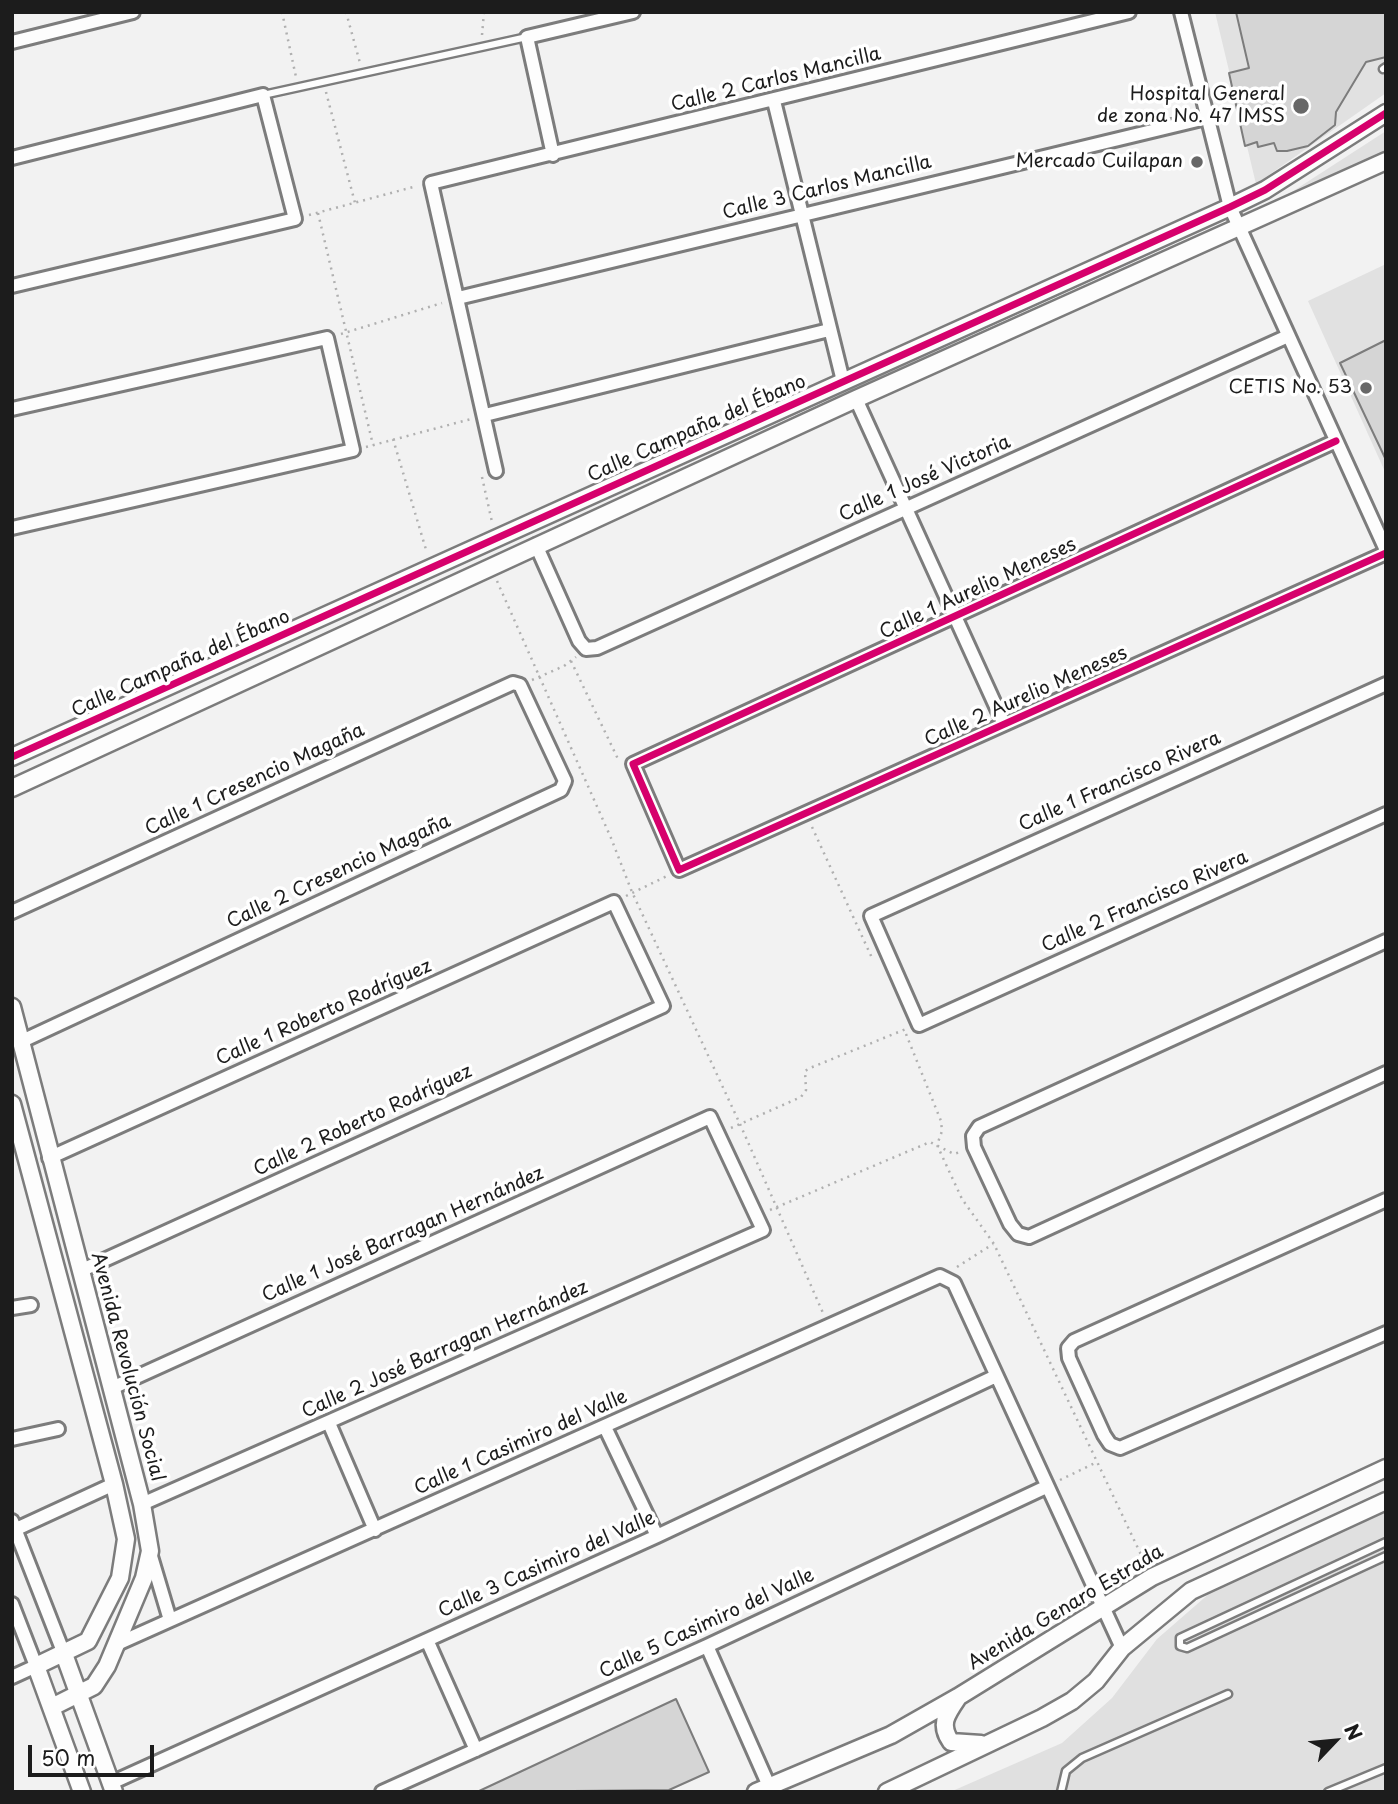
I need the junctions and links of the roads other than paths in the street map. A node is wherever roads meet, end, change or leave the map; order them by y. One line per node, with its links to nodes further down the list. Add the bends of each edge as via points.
1 (133, 12): 6 (street)
2 (633, 12): 5 (street)
3 (1129, 12): 8 (street, Calle 2 Carlos Mancilla)
4 (1181, 12): 10 (street)
5 (527, 37): 7 (lane); 11 (street)
6 (12, 41)
7 (262, 95): 12 (street); 17 (street, via 295,219)
8 (774, 101): 11 (street, Calle 2 Carlos Mancilla); 15 (street)
9 (1386, 113): 14 (street, Calle Campaña del Ébano, via 1265,190)
10 (1206, 118): 14 (street); 15 (street, Calle 3 Carlos Mancilla)
11 (553, 155): 18 (street, Calle 2 Carlos Mancilla, via 430,183)
12 (12, 158)
13 (1386, 160): 16 (street, Calle Campaña del Ébano)
14 (1230, 207): 16 (street); 21 (street, Calle Campaña del Ébano)
15 (800, 214): 18 (street, Calle 3 Carlos Mancilla); 19 (street)
16 (1238, 225): 20 (street); 22 (street, Calle Campaña del Ébano)
17 (12, 286)
18 (458, 298): 24 (street)
19 (829, 330): 21 (street); 24 (street)
20 (1289, 335): 25 (street); 29 (street, Calle 1 José Victoria)
21 (843, 381): 26 (street, Calle Campaña del Ébano)
22 (856, 399): 28 (street, Calle Campaña del Ébano); 29 (street)
23 (12, 409): 30 (street, via 327,338 353,450)
24 (485, 415): 27 (street)
25 (1336, 442): 32 (street); 33 (street, Calle 1 Aurelio Meneses)
26 (677, 456): 28 (street); 37 (street, Calle Campaña del Ébano)
27 (496, 471)
28 (687, 477): 31 (street, Calle Campaña del Ébano)
29 (906, 508): 31 (street, Calle 1 José Victoria, via 597,648 583,645); 33 (street)
30 (12, 528)
31 (536, 545): 38 (street, Calle Campaña del Ébano)
32 (1386, 551): 36 (street, Calle 2 Aurelio Meneses)
33 (956, 617): 36 (street); 40 (street, Calle 1 Aurelio Meneses, via 633,764)
34 (516, 684): 41 (street, Calle 1 Cresencio Magaña); 46 (street, Calle 2 Cresencio Magaña, via 565,781 564,788)
35 (1386, 684): 45 (street, Calle 1 Francisco Rivera, via 871,916)
36 (1004, 724): 40 (street, Calle 2 Aurelio Meneses)
37 (12, 757)
38 (12, 788)
39 (1386, 814): 45 (street, Calle 2 Francisco Rivera)
40 (679, 870)
41 (12, 912)
42 (1386, 941): 47 (street, via 979,1127 973,1136 974,1147 1010,1224 1018,1234 1029,1237)
43 (663, 1006): 49 (street, Calle 1 Roberto Rodríguez, via 614,902); 52 (street, Calle 2 Roberto Rodríguez)
44 (12, 1007): 46 (street, Avenida Revolución Social)
45 (919, 1025)
46 (20, 1042): 49 (street, Avenida Revolución Social)
47 (1386, 1073)
48 (12, 1104): 63 (street)
49 (49, 1158): 52 (street, Avenida Revolución Social)
50 (1386, 1200): 55 (street, via 1074,1341 1068,1348 1104,1435 1120,1448)
51 (763, 1230): 57 (street, Calle 1 José Barragan Hernández, via 710,1117); 58 (street, Calle 2 José Barragan Hernández)
52 (80, 1271): 57 (street, Avenida Revolución Social)
53 (31, 1305): 54 (street)
54 (12, 1308)
55 (1386, 1334)
56 (996, 1376): 59 (street, Calle 1 Casimiro del Valle, via 954,1283 944,1276); 64 (street); 69 (street, Calle 3 Casimiro del Valle)
57 (112, 1388): 66 (street, Avenida Revolución Social)
58 (329, 1423): 66 (street, Calle 2 José Barragan Hernández); 68 (street)
59 (605, 1427): 68 (street, Calle 1 Casimiro del Valle); 69 (street)
60 (58, 1429): 61 (street)
61 (12, 1438)
62 (1386, 1468): 74 (street, Avenida Genaro Estrada, via 1152,1577)
63 (114, 1484): 67 (street); 80 (street, via 126,1538 120,1578 88,1641)
64 (1046, 1487): 74 (street); 78 (street, Calle 5 Casimiro del Valle)
65 (1386, 1501): 79 (street, via 1191,1591)
66 (142, 1504): 71 (street, Avenida Revolución Social)
67 (13, 1527): 80 (street)
68 (375, 1530): 75 (street, Calle 1 Casimiro del Valle)
69 (657, 1536): 76 (street, Calle 3 Casimiro del Valle)
70 (1386, 1542): 72 (lane, via 1180,1637 1180,1646 1198,1643)
71 (150, 1551): 75 (street); 77 (street, Avenida Revolución Social, via 138,1596)
72 (1386, 1556)
73 (12, 1604): 81 (street)
74 (1103, 1609): 79 (street); 85 (street, Avenida Genaro Estrada)
75 (170, 1620): 77 (street, Calle 1 Casimiro del Valle)
76 (427, 1640): 88 (street); 90 (street, Calle 3 Casimiro del Valle)
77 (117, 1644): 84 (street, Avenida Revolución Social, via 94,1686)
78 (707, 1646): 88 (street, Calle 5 Casimiro del Valle); 92 (street)
79 (1122, 1647): 87 (street, via 1096,1681 1072,1701)
80 (64, 1654): 81 (street); 84 (street)
81 (36, 1666): 82 (street); 86 (street)
82 (12, 1677)
83 (1228, 1694): 95 (lane, via 1082,1758 1066,1771)
84 (79, 1695): 86 (street, Avenida Revolución Social); 90 (street)
85 (958, 1697): 87 (street, via 944,1718 946,1735 951,1742); 92 (street, Avenida Genaro Estrada, via 891,1735)
86 (52, 1707): 91 (street)
87 (986, 1744): 94 (street)
88 (476, 1750): 93 (street, Calle 5 Casimiro del Valle)
89 (1386, 1768): 96 (lane)
90 (113, 1787)
91 (78, 1790)
92 (769, 1790)
93 (382, 1792)
94 (887, 1792)
95 (1060, 1792)
96 (1328, 1792)

